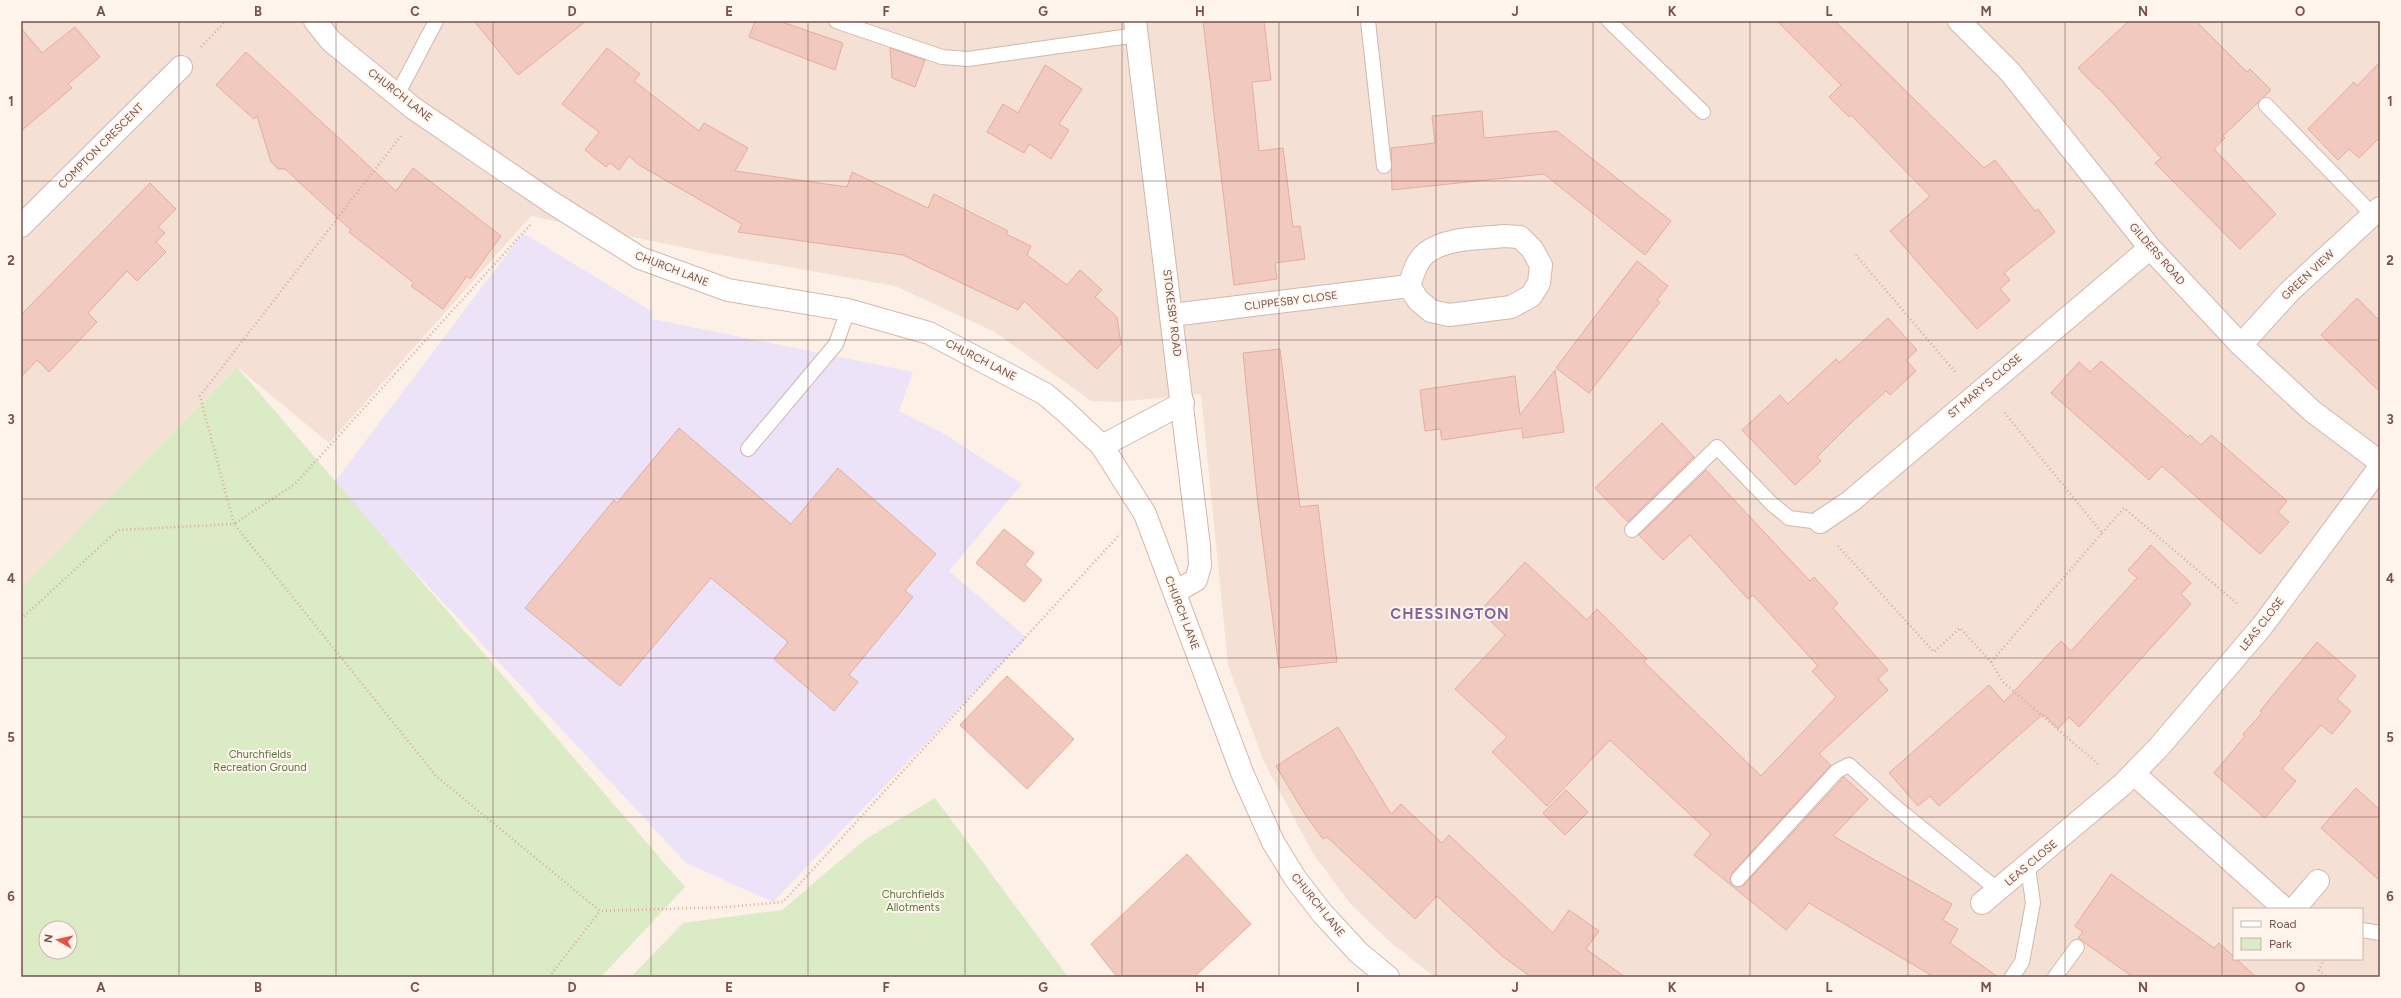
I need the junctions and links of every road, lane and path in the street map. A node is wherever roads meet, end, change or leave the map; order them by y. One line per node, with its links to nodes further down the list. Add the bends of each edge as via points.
1 (315, 21): 9 (street, CHURCH LANE, via 331,41)
2 (436, 21): 9 (lane)
3 (836, 21): 7 (lane, via 942,57 968,59)
4 (1368, 21): 13 (lane)
5 (1610, 21): 12 (lane)
6 (1959, 21): 17 (street, GILDERS ROAD, via 2010,72)
7 (1136, 28): 21 (street, STOKESBY ROAD)
8 (181, 67): 16 (street, COMPTON CRESCENT)
9 (397, 94): 11 (street, CHURCH LANE)
10 (2266, 105): 15 (lane)
11 (420, 112): 14 (street, CHURCH LANE); 32 (path, via 200,396)
12 (1703, 112)
13 (1384, 166)
14 (551, 202): 20 (street, CHURCH LANE, via 640,258 728,290); 32 (path, via 295,484)
15 (2376, 212): 22 (street, GREEN VIEW, via 2289,292)
16 (21, 226)
17 (2150, 248): 22 (street, GILDERS ROAD); 23 (street, ST MARY'S CLOSE)
18 (1856, 255): 23 (path)
19 (1409, 286): 19 (street, via 1416,267 1425,254 1444,243 1504,236 1520,237 1532,249 1541,265 1539,283 1531,296 1511,307 1448,316 1431,311 1418,300); 21 (street, CLIPPESBY CLOSE)
20 (848, 310): 25 (street, CHURCH LANE, via 928,333 1045,394); 26 (lane, via 836,344)
21 (1172, 315): 24 (street, STOKESBY ROAD)
22 (2241, 345): 27 (street, GILDERS ROAD, via 2312,411)
23 (1979, 391): 29 (street, ST MARY'S CLOSE); 34 (path)
24 (1183, 403): 25 (street); 35 (street, STOKESBY ROAD, via 1200,566 1196,580)
25 (1102, 446): 30 (street, CHURCH LANE)
26 (748, 449)
27 (2380, 462)
28 (2380, 467): 37 (street, LEAS CLOSE)
29 (1851, 501): 31 (street, ST MARY'S CLOSE); 38 (path, via 1835,542 1934,652 1960,628)
30 (1146, 514): 35 (street, CHURCH LANE); 47 (path, via 1114,538 783,902 727,907)
31 (1820, 522): 33 (lane, via 1788,518 1717,447)
32 (234, 524): 36 (path, via 118,530); 47 (path, via 436,776)
33 (1632, 530)
34 (2102, 533): 37 (path, via 2124,508); 38 (path)
35 (1175, 592): 53 (street, CHURCH LANE, via 1243,776 1273,842 1295,878 1322,913 1359,953)
36 (21, 619)
37 (2263, 625): 39 (street, LEAS CLOSE)
38 (1991, 662): 39 (path, via 2003,682)
39 (2128, 780): 40 (street, LEAS CLOSE); 45 (street)
40 (2028, 867): 43 (street, LEAS CLOSE); 54 (lane, via 2033,903 2022,962)
41 (1738, 879): 43 (lane, via 1837,771 1849,765 1893,805)
42 (2318, 882): 46 (street)
43 (1998, 890): 44 (street, LEAS CLOSE)
44 (1982, 903)
45 (2284, 908)
46 (2295, 908)
47 (600, 911): 52 (path)
48 (2363, 930): 49 (lane)
49 (2380, 933)
50 (2077, 948): 55 (lane)
51 (2324, 960): 56 (path, via 2319,970)
52 (549, 977)
53 (1388, 977)
54 (2012, 977)
55 (2055, 977)
56 (2326, 977)

